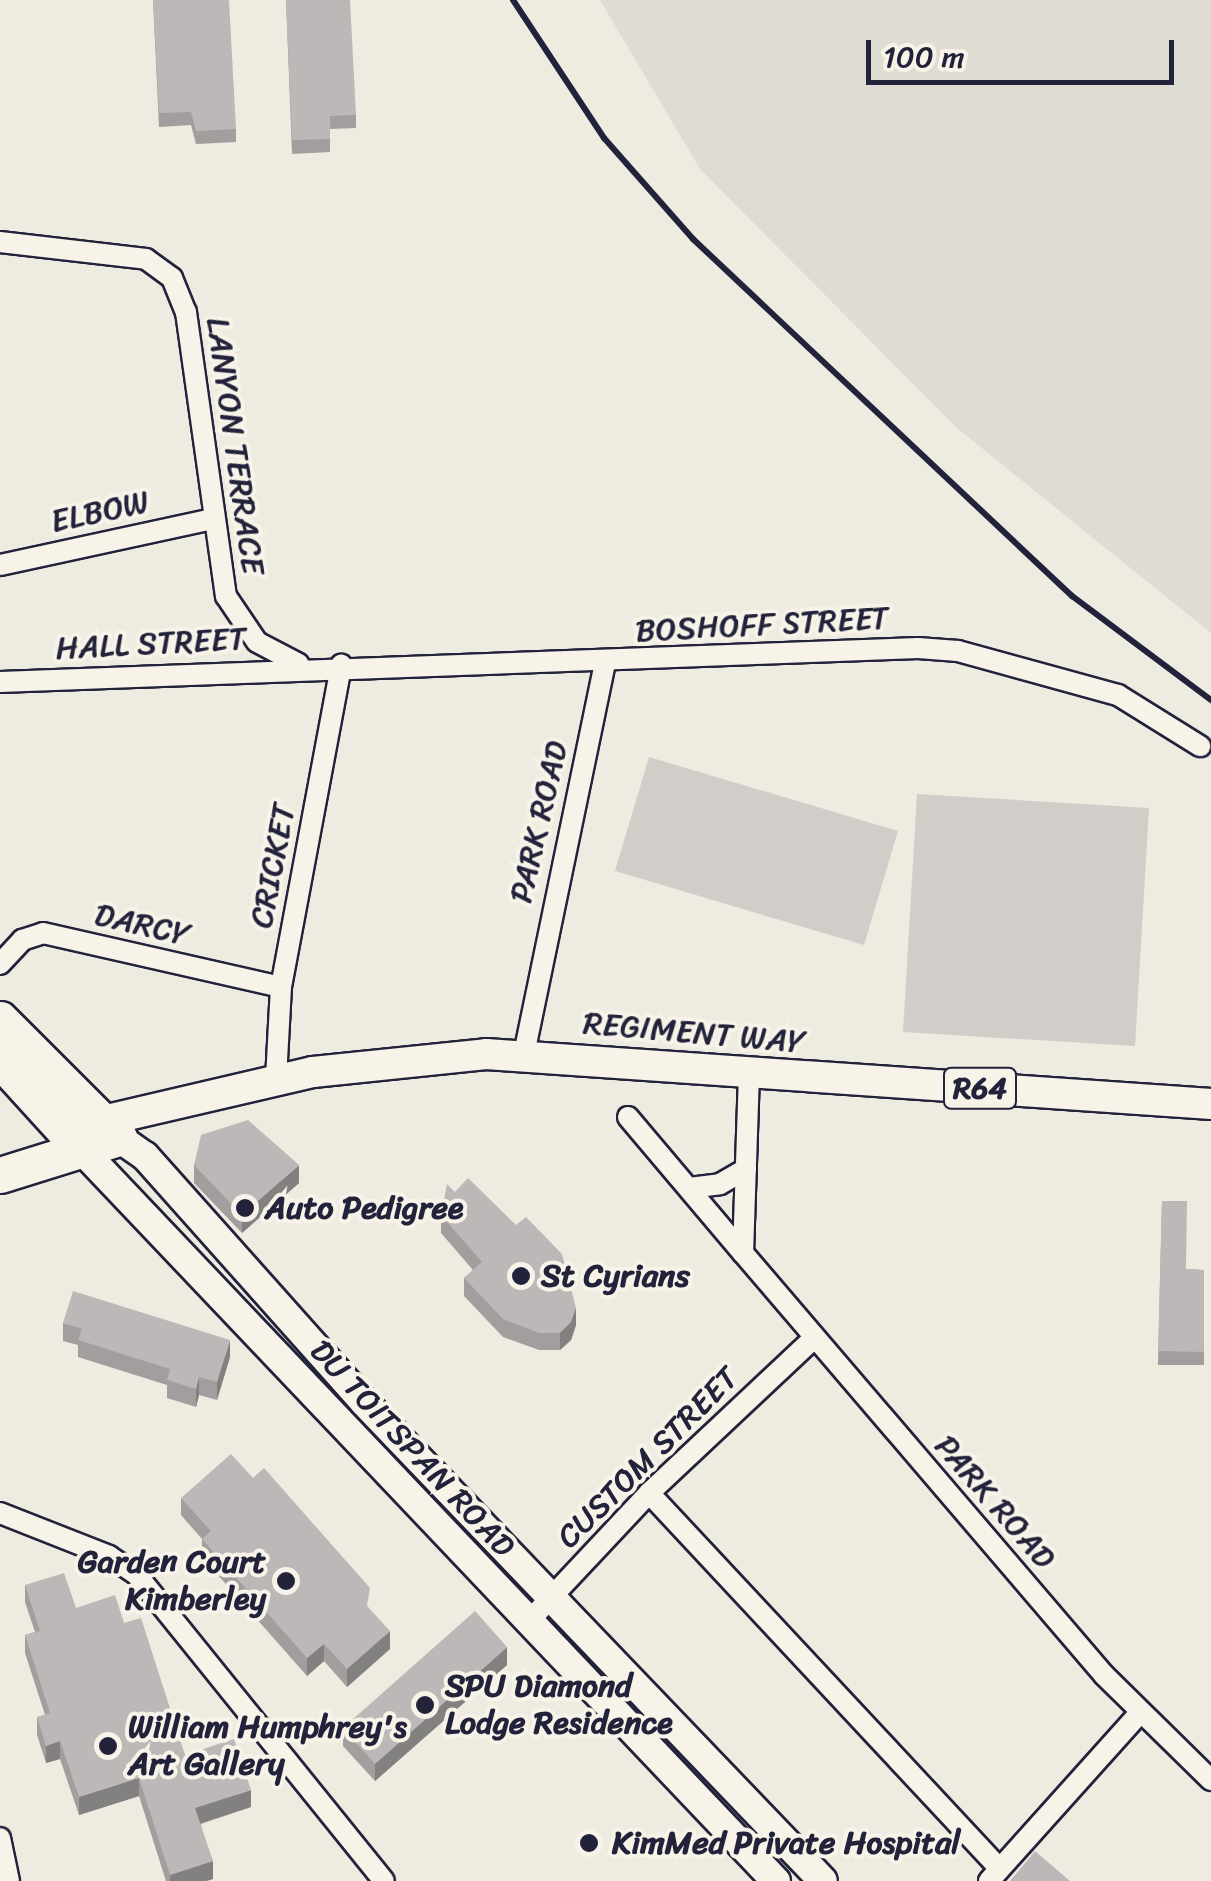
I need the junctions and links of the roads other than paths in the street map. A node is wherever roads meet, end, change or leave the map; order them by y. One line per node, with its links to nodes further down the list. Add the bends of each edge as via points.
1 (0, 242): 2 (street, LANYON TERRACE, via 157,263 172,278 186,312)
2 (212, 519): 3 (street, ELBOW); 6 (street, LANYON TERRACE, via 236,618 269,650)
3 (0, 565)
4 (605, 662): 5 (street, BOSHOFF STREET); 8 (street, BOSHOFF STREET, via 958,651 1118,695); 12 (street, PARK ROAD)
5 (341, 665): 6 (street, BOSHOFF STREET); 10 (street, CRICKET)
6 (306, 666): 7 (street, HALL STREET)
7 (0, 682)
8 (1200, 746)
9 (0, 964): 10 (street, DARCY, via 22,940 43,934)
10 (281, 988): 15 (street, CRICKET)
11 (0, 1020): 18 (highway, DU TOITSPAN ROAD)
12 (524, 1054): 14 (main road, REGIMENT WAY / R64); 15 (main road, REGIMENT WAY / R64, via 398,1059)
13 (0, 1060): 18 (highway, DU TOITSPAN ROAD)
14 (749, 1073): 16 (main road, REGIMENT WAY / R64); 20 (street)
15 (276, 1079): 18 (main road, REGIMENT WAY / R64)
16 (1211, 1104)
17 (628, 1117): 22 (street, PARK ROAD)
18 (91, 1136): 19 (highway); 21 (highway); 27 (street, DU TOITSPAN ROAD, via 145,1156 364,1402); 28 (street, DU TOITSPAN ROAD)
19 (0, 1152)
20 (746, 1169): 22 (street, via 720,1184); 23 (street)
21 (0, 1175)
22 (689, 1188): 23 (street, PARK ROAD)
23 (743, 1254): 24 (street, PARK ROAD)
24 (813, 1339): 25 (street, CUSTOM STREET); 29 (street, PARK ROAD)
25 (649, 1493): 27 (street, CUSTOM STREET); 32 (street)
26 (0, 1513): 34 (street, via 109,1556 137,1574)
27 (551, 1597): 28 (street, CUSTOM STREET); 36 (street, DU TOITSPAN ROAD)
28 (528, 1622): 35 (street, DU TOITSPAN ROAD)
29 (1138, 1714): 30 (street, PARK ROAD); 32 (street)
30 (1211, 1780)
31 (0, 1838): 33 (street)
32 (995, 1875)
33 (8, 1881)
34 (384, 1881)
35 (776, 1881)
36 (823, 1881)

